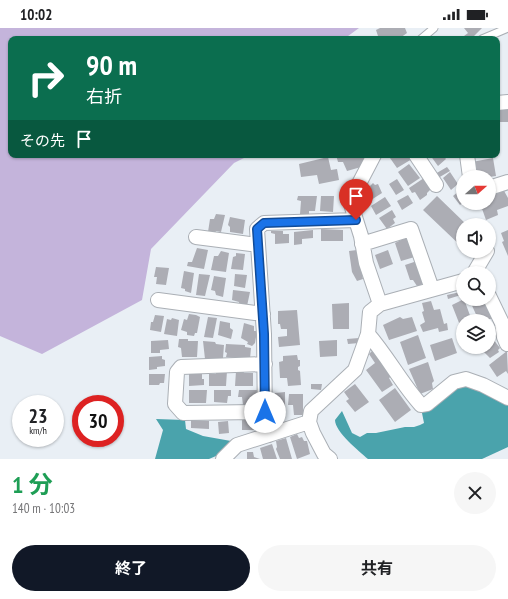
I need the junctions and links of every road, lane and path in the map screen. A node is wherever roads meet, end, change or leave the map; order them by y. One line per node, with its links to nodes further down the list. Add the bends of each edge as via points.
1 (434, 28): 3 (lane)
2 (508, 28): 4 (lane)
3 (425, 36)
4 (489, 36)
5 (372, 158): 12 (street, via 350,201)
6 (418, 158): 10 (street)
7 (467, 158): 8 (street)
8 (469, 170)
9 (508, 182): 11 (street)
10 (436, 185)
11 (496, 186)
12 (356, 220): 14 (street, via 264,223 257,229); 15 (street)
13 (196, 237): 14 (street)
14 (258, 244): 21 (street)
15 (362, 244): 17 (street, via 411,229); 19 (street)
16 (456, 282): 17 (street)
17 (432, 289): 19 (street)
18 (168, 297): 21 (street)
19 (380, 304): 22 (street, via 370,312)
20 (494, 306): 23 (street, via 502,323)
21 (263, 314): 24 (street)
22 (368, 334): 25 (street, via 421,405 427,404 454,382 466,379); 27 (street, via 355,370 311,411)
23 (507, 344)
24 (265, 364): 26 (street); 26 (street, via 181,367 177,372 175,404 183,413)
25 (508, 398)
26 (265, 412): 28 (street, via 265,424)
27 (310, 422): 28 (street); 30 (street, via 324,454)
28 (269, 435): 29 (street, via 237,446)
29 (223, 459)
30 (330, 459)

